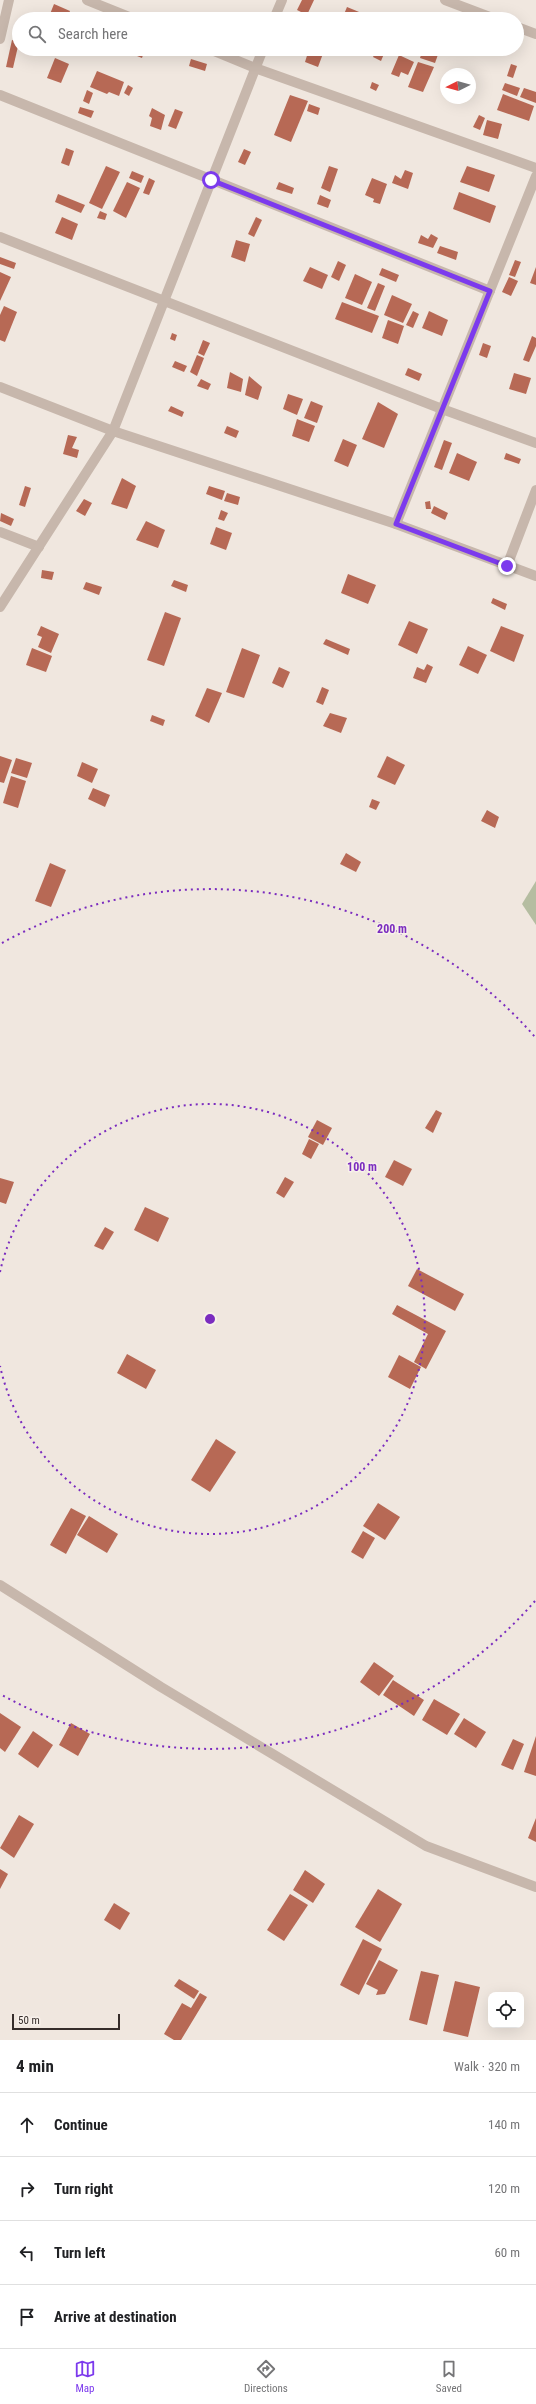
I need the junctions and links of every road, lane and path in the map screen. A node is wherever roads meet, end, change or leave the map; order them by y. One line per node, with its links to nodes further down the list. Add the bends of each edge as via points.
1 (9, 0): 10 (street)
2 (87, 0): 5 (street)
3 (282, 0): 6 (street)
4 (445, 0): 7 (street)
5 (117, 12)
6 (277, 12)
7 (477, 12)
8 (524, 30): 9 (street)
9 (536, 34)
10 (0, 39)
11 (226, 56): 13 (street)
12 (260, 56): 13 (street)
13 (255, 68): 15 (street); 17 (street)
14 (0, 95): 17 (street)
15 (536, 168)
16 (536, 176): 19 (street)
17 (211, 180): 19 (street); 20 (street)
18 (0, 237): 20 (street)
19 (490, 291): 22 (street)
20 (164, 301): 22 (street); 23 (street)
21 (0, 387): 23 (street)
22 (442, 409): 24 (street); 26 (street)
23 (113, 431): 26 (street); 28 (street)
24 (536, 443)
25 (536, 490): 29 (street)
26 (396, 524): 29 (street)
27 (0, 532): 28 (street)
28 (39, 547): 31 (street)
29 (507, 566): 30 (street)
30 (536, 576)
31 (0, 607)
32 (0, 1585): 33 (street, via 161,1687 426,1846)
33 (536, 1887)

